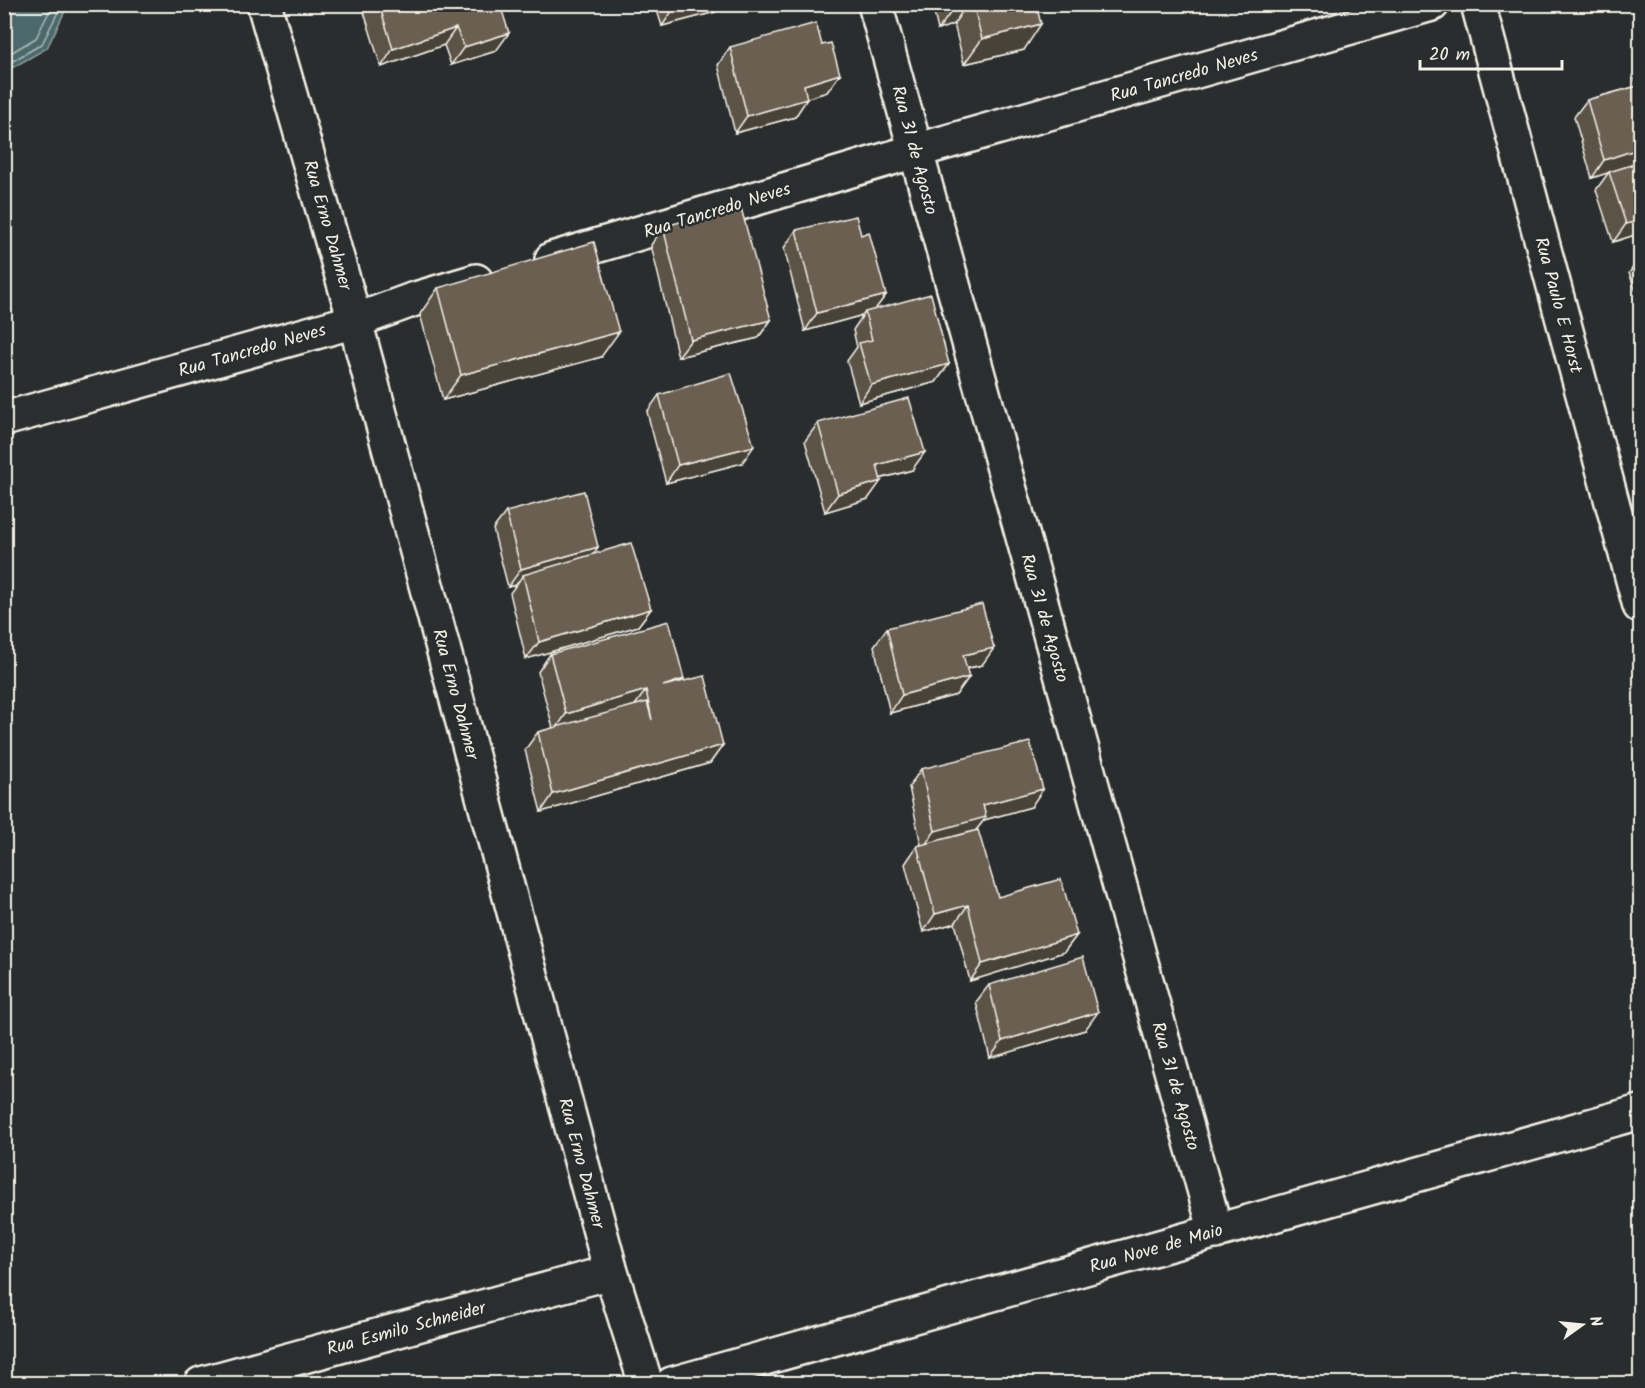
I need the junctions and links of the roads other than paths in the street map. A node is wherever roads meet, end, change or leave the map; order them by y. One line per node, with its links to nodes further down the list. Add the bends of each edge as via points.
1 (264, 4): 6 (street, Rua Erno Dahmer)
2 (875, 4): 5 (street, Rua 31 de Agosto)
3 (1432, 4): 5 (street, Rua Tancredo Neves)
4 (1478, 4): 8 (street, Rua Paulo E Horst)
5 (915, 151): 6 (street, Rua Tancredo Neves, via 412,300); 10 (street, Rua 31 de Agosto)
6 (356, 321): 7 (street, Rua Tancredo Neves); 11 (street, Rua Erno Dahmer)
7 (4, 419)
8 (1641, 606)
9 (1641, 1112): 10 (street, Rua Nove de Maio)
10 (1216, 1232): 14 (street, Rua Nove de Maio)
11 (611, 1272): 12 (street, Rua Esmilo Schneider); 13 (street, Rua Erno Dahmer)
12 (201, 1383)
13 (646, 1383)
14 (672, 1383)

